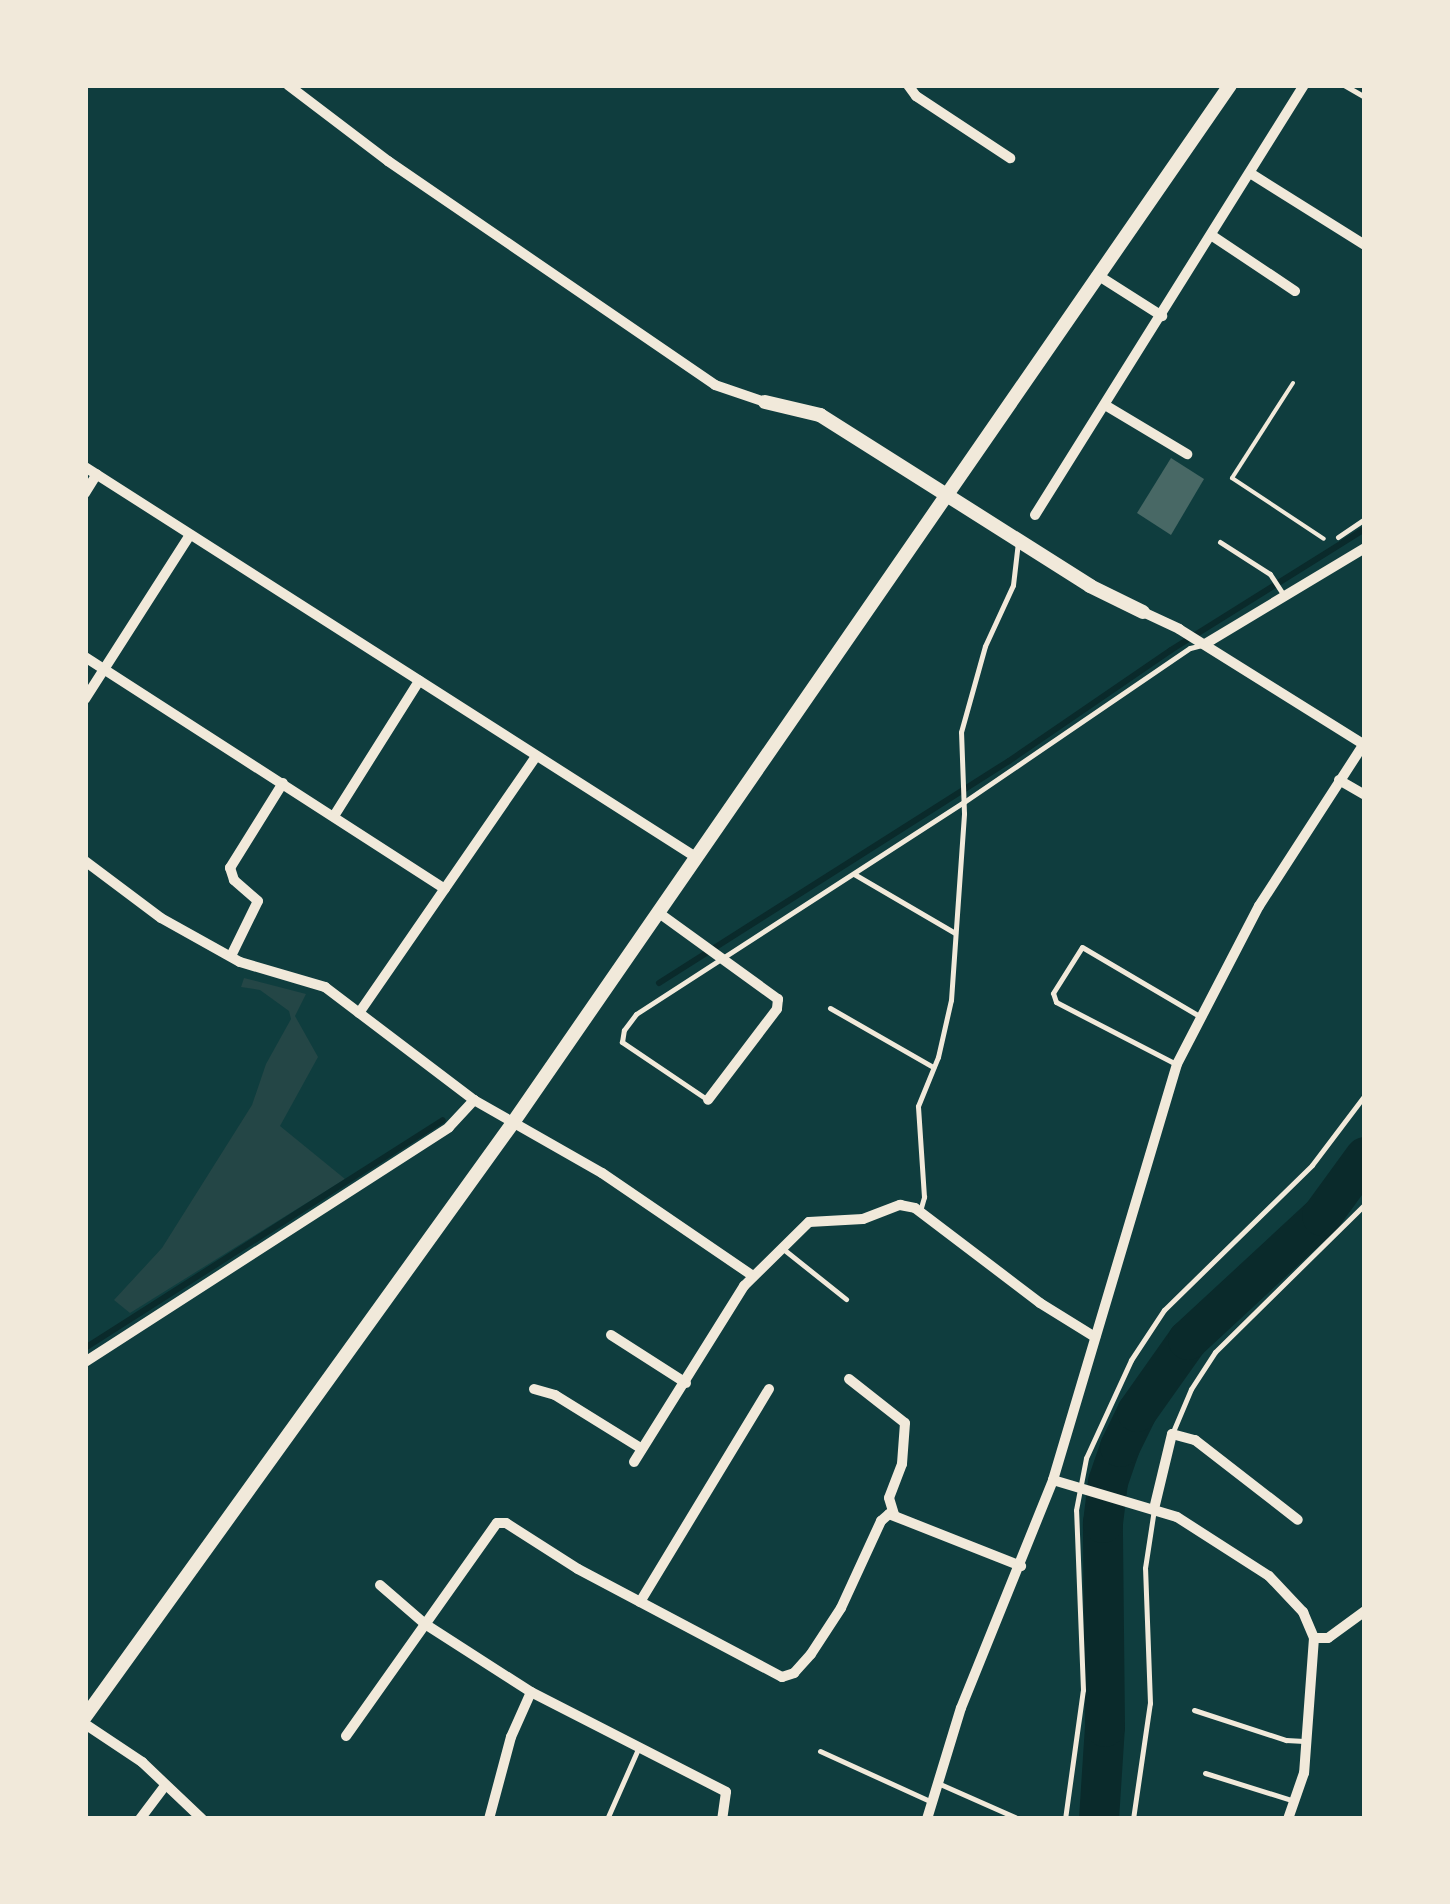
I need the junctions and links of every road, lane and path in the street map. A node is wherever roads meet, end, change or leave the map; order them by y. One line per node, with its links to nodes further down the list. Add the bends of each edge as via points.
1 (288, 85): 15 (street, via 715,385)
2 (908, 85): 7 (street)
3 (1230, 85): 11 (street)
4 (1304, 85): 8 (street)
5 (1344, 85): 6 (lane)
6 (1365, 98)
7 (1010, 158)
8 (1250, 173): 9 (street); 10 (street)
9 (1211, 235): 12 (street); 13 (street)
10 (1365, 246)
11 (1100, 276): 13 (street); 21 (street)
12 (1294, 290)
13 (1162, 316): 16 (street)
14 (1293, 382): 25 (path, via 1232,478 1323,539)
15 (765, 402): 21 (street, via 820,416)
16 (1105, 404): 17 (street); 22 (street)
17 (1187, 454)
18 (85, 467): 19 (street)
19 (97, 474): 20 (street); 24 (street)
20 (85, 493)
21 (949, 496): 26 (street); 43 (street)
22 (1035, 515)
23 (1364, 524): 25 (lane)
24 (190, 534): 33 (street); 34 (street)
25 (1338, 536)
26 (1018, 540): 30 (street); 41 (lane, via 1012,586 963,720)
27 (1220, 542): 29 (lane)
28 (1365, 548): 29 (street)
29 (1279, 587): 31 (street)
30 (1143, 612): 31 (street)
31 (1205, 644): 36 (street); 41 (lane)
32 (85, 657): 33 (street)
33 (104, 669): 35 (street); 39 (street)
34 (419, 681): 37 (street); 42 (street)
35 (85, 700)
36 (1364, 743): 38 (street)
37 (536, 756): 43 (street); 46 (street)
38 (1339, 780): 40 (street); 53 (street)
39 (283, 784): 42 (street); 49 (street, via 230,868 258,900)
40 (1365, 795)
41 (964, 802): 45 (lane); 48 (lane)
42 (334, 816): 46 (street)
43 (696, 858): 47 (street)
44 (85, 861): 49 (street, via 161,918)
45 (853, 874): 48 (lane); 50 (lane)
46 (444, 889): 52 (street)
47 (658, 912): 50 (street); 59 (street)
48 (955, 933): 55 (lane, via 951,1000)
49 (231, 956): 52 (street, via 316,982)
50 (722, 958): 58 (street, via 779,1004); 58 (lane, via 644,1008 620,1038)
51 (830, 1008): 55 (lane)
52 (358, 1013): 57 (street)
53 (1199, 1016): 54 (street); 54 (lane, via 1082,947 1053,993 1056,1002)
54 (1176, 1064): 66 (street)
55 (934, 1068): 61 (lane, via 918,1106)
56 (1365, 1094): 76 (lane, via 1312,1165 1154,1323 1086,1458)
57 (474, 1100): 59 (street); 67 (street, via 450,1128)
58 (708, 1100)
59 (512, 1124): 63 (street, via 602,1174); 88 (street)
60 (1365, 1204): 72 (lane, via 1214,1352)
61 (920, 1211): 62 (street, via 900,1206 863,1219 809,1222); 66 (street)
62 (780, 1247): 63 (street); 64 (lane)
63 (753, 1276): 69 (street)
64 (846, 1300)
65 (611, 1335): 69 (street)
66 (1095, 1337): 75 (street)
67 (85, 1362)
68 (848, 1379): 78 (street, via 905,1423 902,1464 890,1498)
69 (686, 1383): 73 (street)
70 (534, 1389): 73 (street)
71 (769, 1389): 82 (street)
72 (1172, 1434): 77 (street); 79 (street, via 1195,1440)
73 (642, 1449): 74 (street)
74 (634, 1462)
75 (1053, 1480): 76 (street); 80 (street)
76 (1083, 1489): 77 (street); 105 (lane, via 1077,1529 1083,1690)
77 (1150, 1508): 85 (street, via 1195,1527 1268,1576 1303,1612); 106 (lane, via 1150,1703)
78 (894, 1514): 80 (street); 82 (street, via 881,1521 841,1608 788,1676 776,1676)
79 (1298, 1520)
80 (1020, 1566): 94 (street)
81 (380, 1585): 84 (street)
82 (640, 1602): 84 (street, via 501,1522)
83 (1365, 1611): 85 (street, via 1328,1638)
84 (425, 1624): 86 (street); 89 (street)
85 (1314, 1638): 90 (street)
86 (531, 1692): 91 (street); 100 (street)
87 (1194, 1710): 90 (lane)
88 (85, 1721): 95 (street, via 142,1762)
89 (346, 1736)
90 (1307, 1741): 97 (street)
91 (638, 1750): 101 (lane); 102 (street, via 726,1792)
92 (820, 1752): 96 (lane)
93 (1204, 1773): 97 (lane)
94 (937, 1782): 96 (street); 104 (lane)
95 (164, 1787): 98 (street); 99 (street)
96 (932, 1802): 103 (street)
97 (1294, 1802): 107 (street)
98 (140, 1819)
99 (202, 1819)
100 (489, 1819)
101 (607, 1819)
102 (722, 1819)
103 (927, 1819)
104 (1019, 1819)
105 (1064, 1819)
106 (1133, 1819)
107 (1288, 1819)

